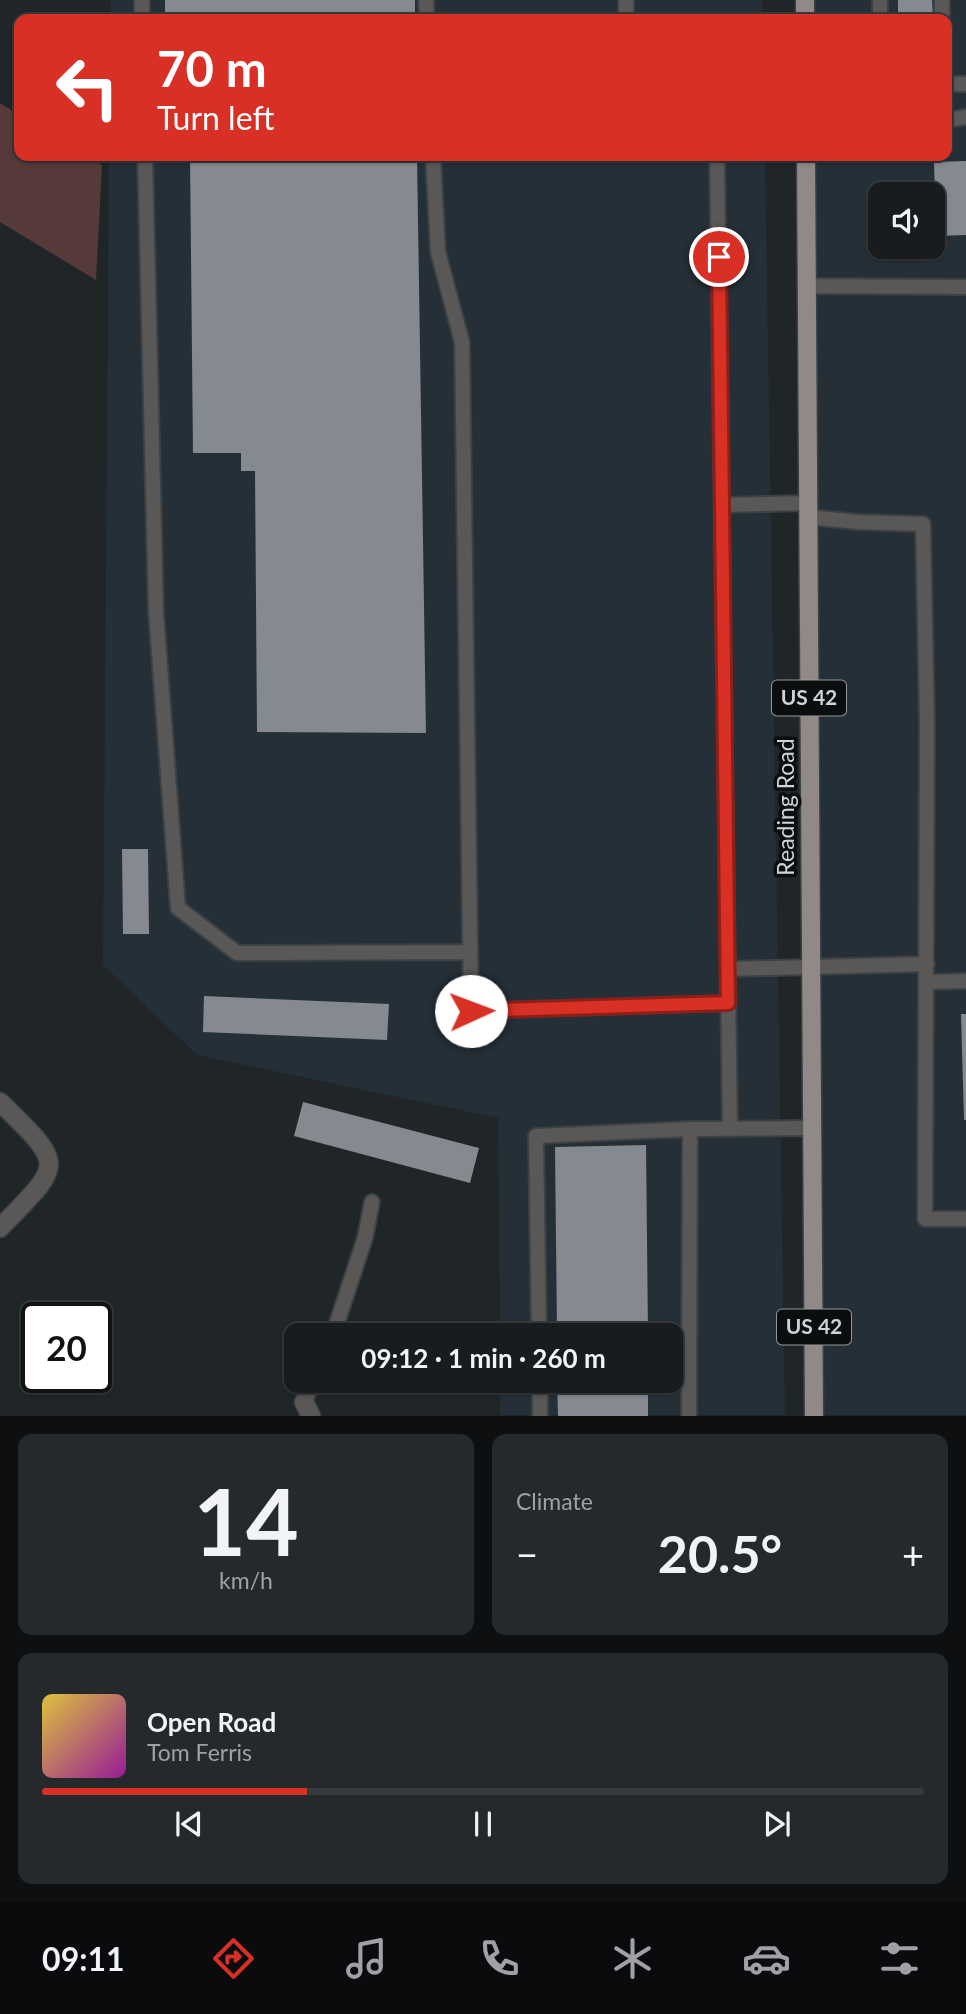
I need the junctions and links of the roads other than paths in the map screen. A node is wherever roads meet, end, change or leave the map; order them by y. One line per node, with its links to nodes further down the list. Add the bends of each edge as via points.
1 (145, 161): 9 (lane, via 156,612 178,908 236,953)
2 (433, 161): 9 (lane, via 438,252 462,342)
3 (717, 161): 7 (lane)
4 (806, 161): 5 (main road, Reading Road / US 42)
5 (807, 286): 6 (lane); 8 (main road, Reading Road / US 42)
6 (966, 287)
7 (722, 505): 8 (lane); 12 (lane)
8 (808, 510): 10 (lane, via 858,522 923,524); 11 (main road, Reading Road / US 42)
9 (470, 952): 15 (lane, via 471,1011)
10 (927, 964): 11 (lane); 14 (lane)
11 (811, 966): 12 (lane); 17 (main road, Reading Road / US 42)
12 (728, 969): 15 (lane)
13 (966, 981): 14 (lane)
14 (927, 982): 21 (lane, via 925,1219)
15 (728, 1003): 19 (lane)
16 (0, 1102): 22 (street, via 48,1153 50,1172)
17 (812, 1128): 19 (lane); 28 (main road, Reading Road / US 42)
18 (690, 1129): 19 (lane); 24 (lane, via 536,1136); 27 (lane)
19 (730, 1129)
20 (372, 1202): 23 (lane)
21 (966, 1219)
22 (0, 1228)
23 (337, 1323)
24 (539, 1323)
25 (540, 1393): 26 (lane)
26 (540, 1416)
27 (689, 1416)
28 (814, 1416)

